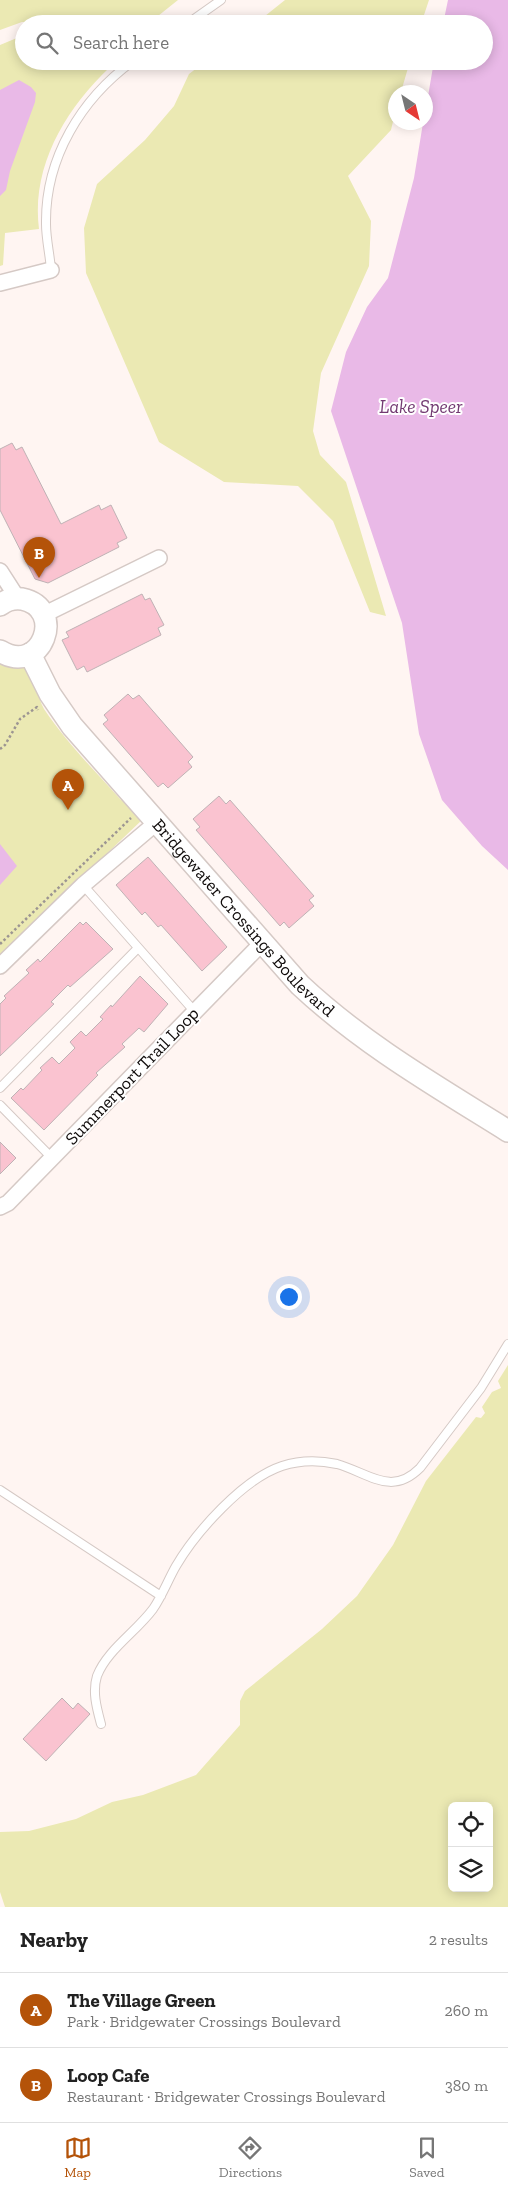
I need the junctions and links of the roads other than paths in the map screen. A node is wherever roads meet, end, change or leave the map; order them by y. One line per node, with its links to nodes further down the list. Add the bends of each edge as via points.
1 (222, 0): 2 (lane)
2 (200, 15)
3 (121, 70): 4 (lane, via 80,113 56,160 46,224)
4 (51, 270): 5 (street)
5 (0, 283)
6 (159, 558): 9 (street)
7 (0, 571): 8 (street)
8 (9, 602): 9 (street, via 33,603)
9 (43, 615): 11 (street, via 45,637)
10 (0, 652): 11 (street, via 15,657)
11 (30, 654): 12 (street, Bridgewater Crossings Boulevard, via 50,694 68,720)
12 (156, 822): 13 (street); 14 (street, Bridgewater Crossings Boulevard)
13 (83, 885): 15 (lane); 16 (street)
14 (262, 943): 17 (street, Summerport Trail Loop); 20 (street, Bridgewater Crossings Boulevard, via 300,985 353,1031)
15 (138, 948): 17 (lane); 18 (lane)
16 (0, 966)
17 (194, 1012): 21 (street, Summerport Trail Loop)
18 (0, 1088)
19 (0, 1105): 21 (lane)
20 (508, 1131)
21 (52, 1158): 22 (street, Summerport Trail Loop, via 8,1203)
22 (0, 1207)
23 (508, 1344): 25 (lane, via 481,1388 409,1478 382,1482 324,1462 298,1462 273,1469 239,1492 200,1534 176,1566)
24 (0, 1490): 25 (lane)
25 (161, 1596): 26 (lane, via 98,1674 95,1691)
26 (101, 1724)

